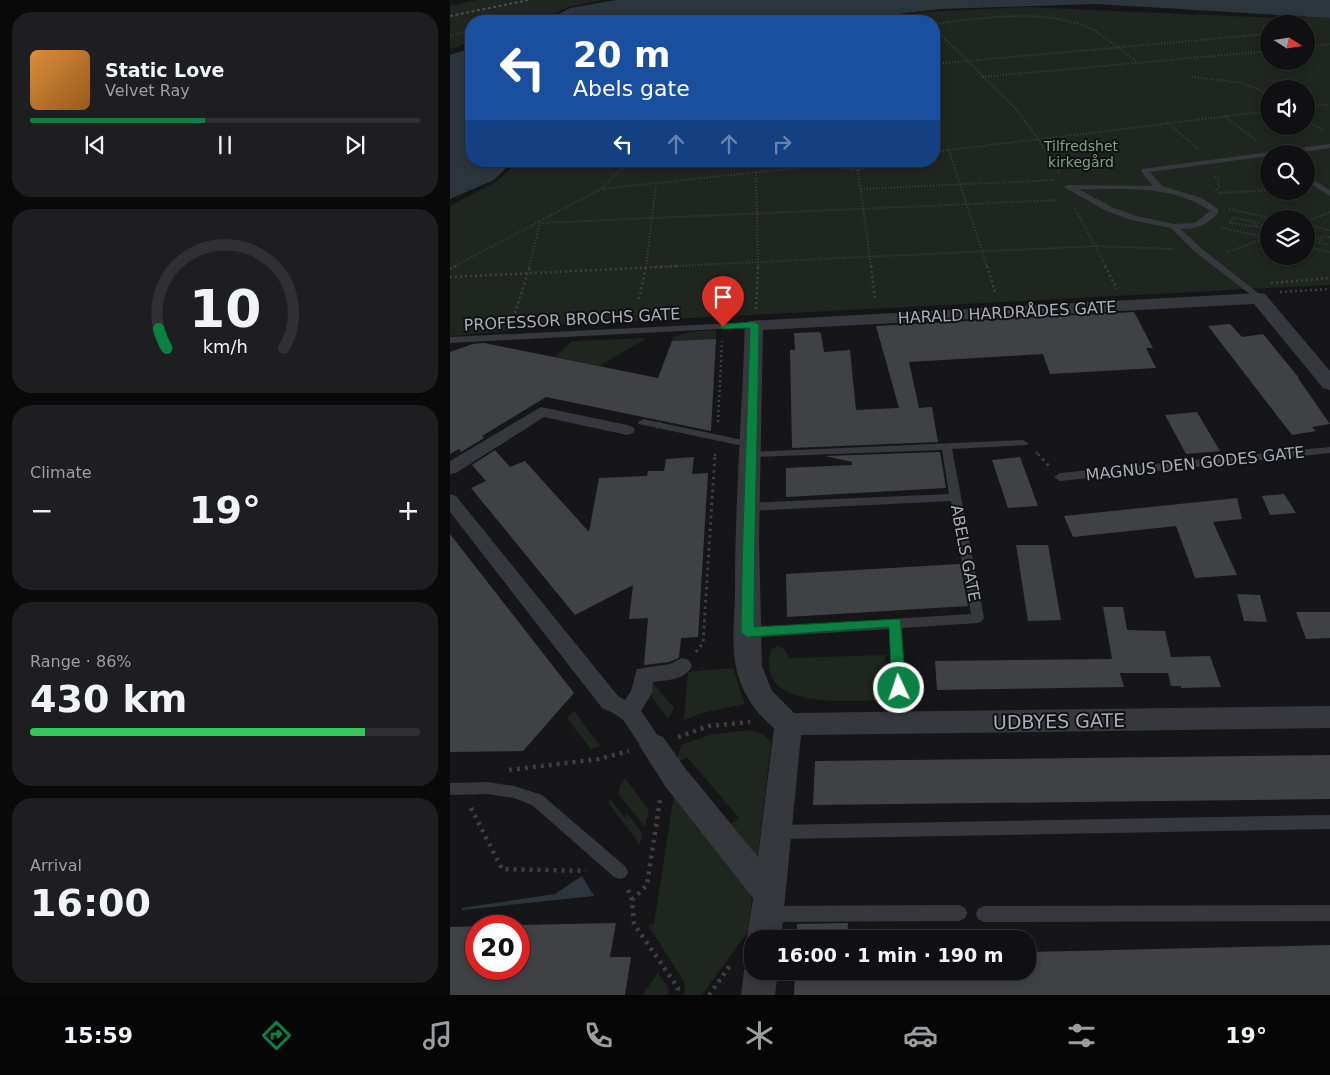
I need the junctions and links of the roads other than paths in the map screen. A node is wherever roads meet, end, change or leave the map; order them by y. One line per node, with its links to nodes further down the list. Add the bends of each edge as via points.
1 (1330, 146): 2 (lane)
2 (1315, 148)
3 (1260, 155): 5 (lane, via 1145,171)
4 (1315, 183): 6 (lane)
5 (1159, 188): 7 (lane, via 1199,200 1215,211 1204,224); 7 (lane, via 1068,187 1109,210)
6 (1330, 194)
7 (1174, 226): 8 (lane, via 1198,250)
8 (1259, 298): 9 (street, HARALD HARDRÅDES GATE); 11 (street)
9 (754, 325): 10 (lane, PROFESSOR BROCHS GATE); 16 (street)
10 (450, 340)
11 (1328, 379)
12 (643, 422): 16 (lane)
13 (628, 430): 18 (street, via 541,412)
14 (1023, 443): 15 (lane)
15 (946, 445): 16 (lane); 20 (lane, ABELS GATE)
16 (752, 449): 22 (street)
17 (1330, 450): 19 (lane, MAGNUS DEN GODES GATE)
18 (450, 469)
19 (1060, 477)
20 (955, 497): 22 (lane, ABELS GATE); 23 (lane, ABELS GATE, via 978,618)
21 (450, 500): 26 (street, via 610,702)
22 (748, 507): 24 (street)
23 (895, 622): 24 (lane, ABELS GATE); 28 (lane)
24 (747, 632): 29 (street, via 753,686 768,707)
25 (682, 666): 26 (street, via 674,671 644,676 642,693)
26 (629, 712): 30 (street)
27 (1330, 717): 28 (street, UDBYES GATE)
28 (901, 723): 29 (street, UDBYES GATE)
29 (788, 724): 33 (street)
30 (659, 755): 38 (street)
31 (450, 789): 34 (lane, via 487,788 537,800)
32 (1330, 822): 33 (lane)
33 (777, 832): 38 (street)
34 (620, 872)
35 (959, 913): 38 (lane)
36 (1330, 913): 37 (lane)
37 (984, 914)
38 (767, 916)
39 (759, 980): 40 (street)
40 (758, 995)

